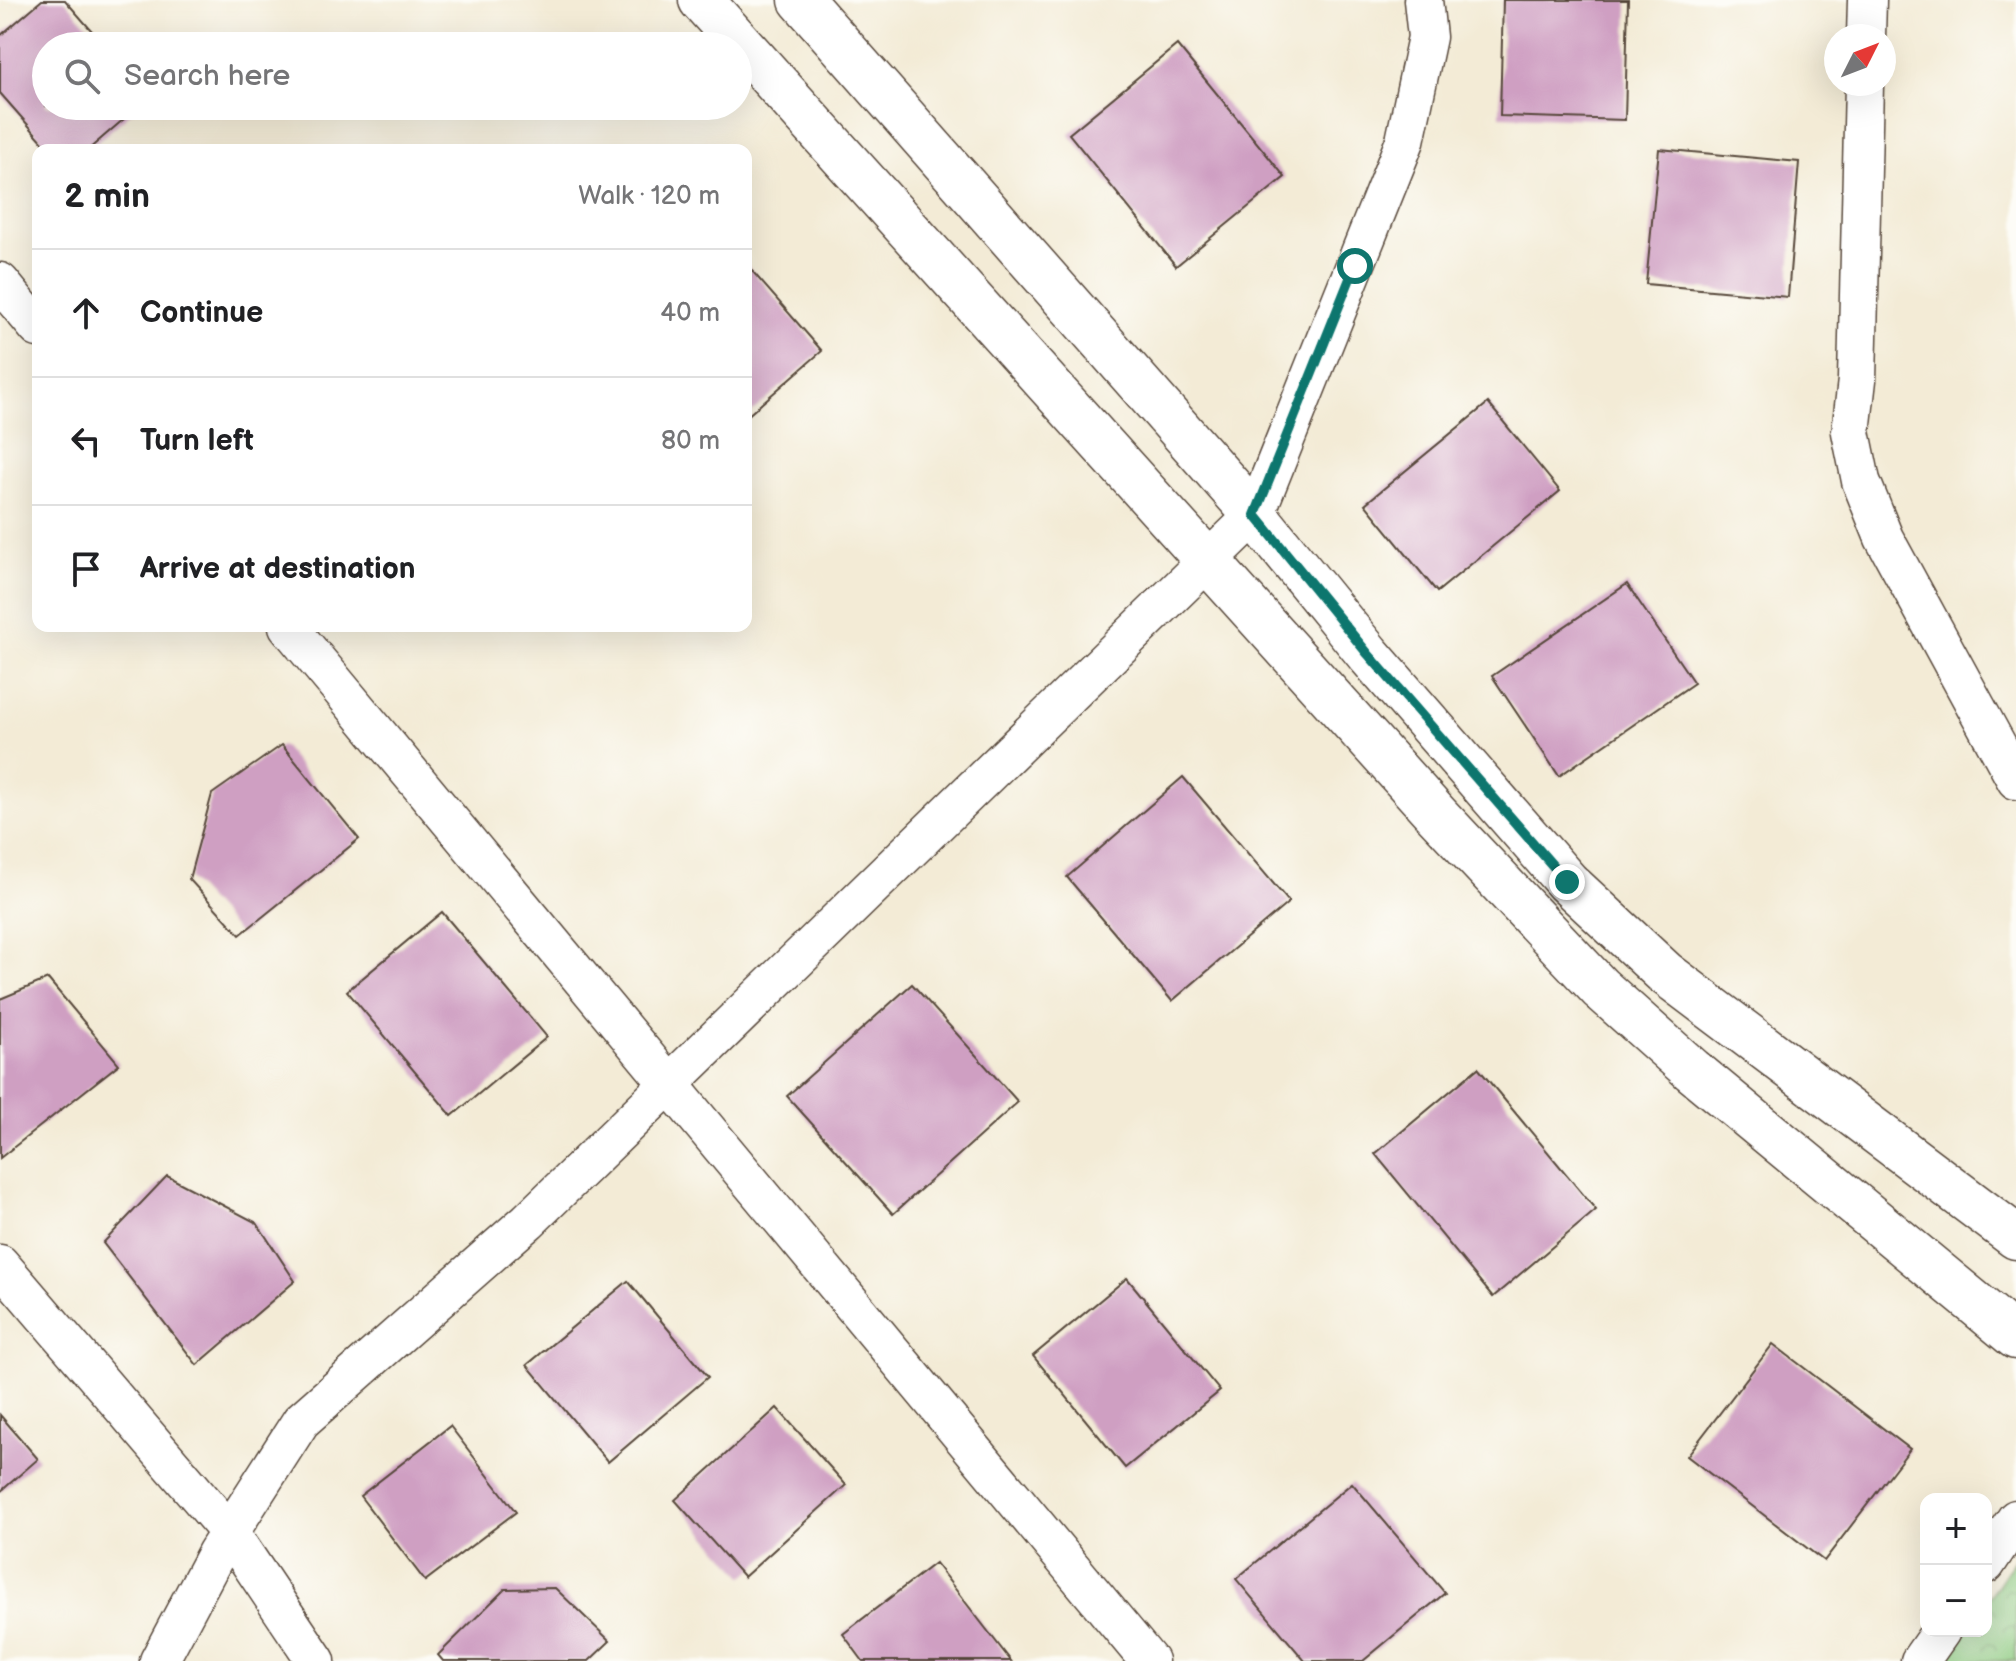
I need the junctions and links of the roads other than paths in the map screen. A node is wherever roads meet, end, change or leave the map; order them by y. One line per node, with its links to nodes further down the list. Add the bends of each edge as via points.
1 (701, 0): 6 (street)
2 (801, 0): 11 (street)
3 (1423, 0): 11 (street, via 1427,37 1405,141)
4 (1867, 0): 5 (street)
5 (1866, 24)
6 (730, 32)
7 (752, 56): 12 (street)
8 (1864, 96): 14 (street, via 1857,380 1851,432 1861,481 1884,538)
9 (0, 282): 10 (street)
10 (32, 321)
11 (1255, 515): 12 (street); 16 (street, via 1567,882 1665,973)
12 (1209, 560): 15 (street); 18 (street, via 1600,988)
13 (293, 632): 15 (street)
14 (2016, 780)
15 (670, 1083): 20 (street, via 528,1221 301,1421); 25 (street)
16 (2016, 1237)
17 (0, 1264): 20 (street)
18 (2016, 1337)
19 (2016, 1519): 21 (street)
20 (230, 1533): 23 (street); 24 (street)
21 (1992, 1555)
22 (1937, 1637): 26 (street)
23 (159, 1661)
24 (316, 1661)
25 (1149, 1661)
26 (1920, 1661)

